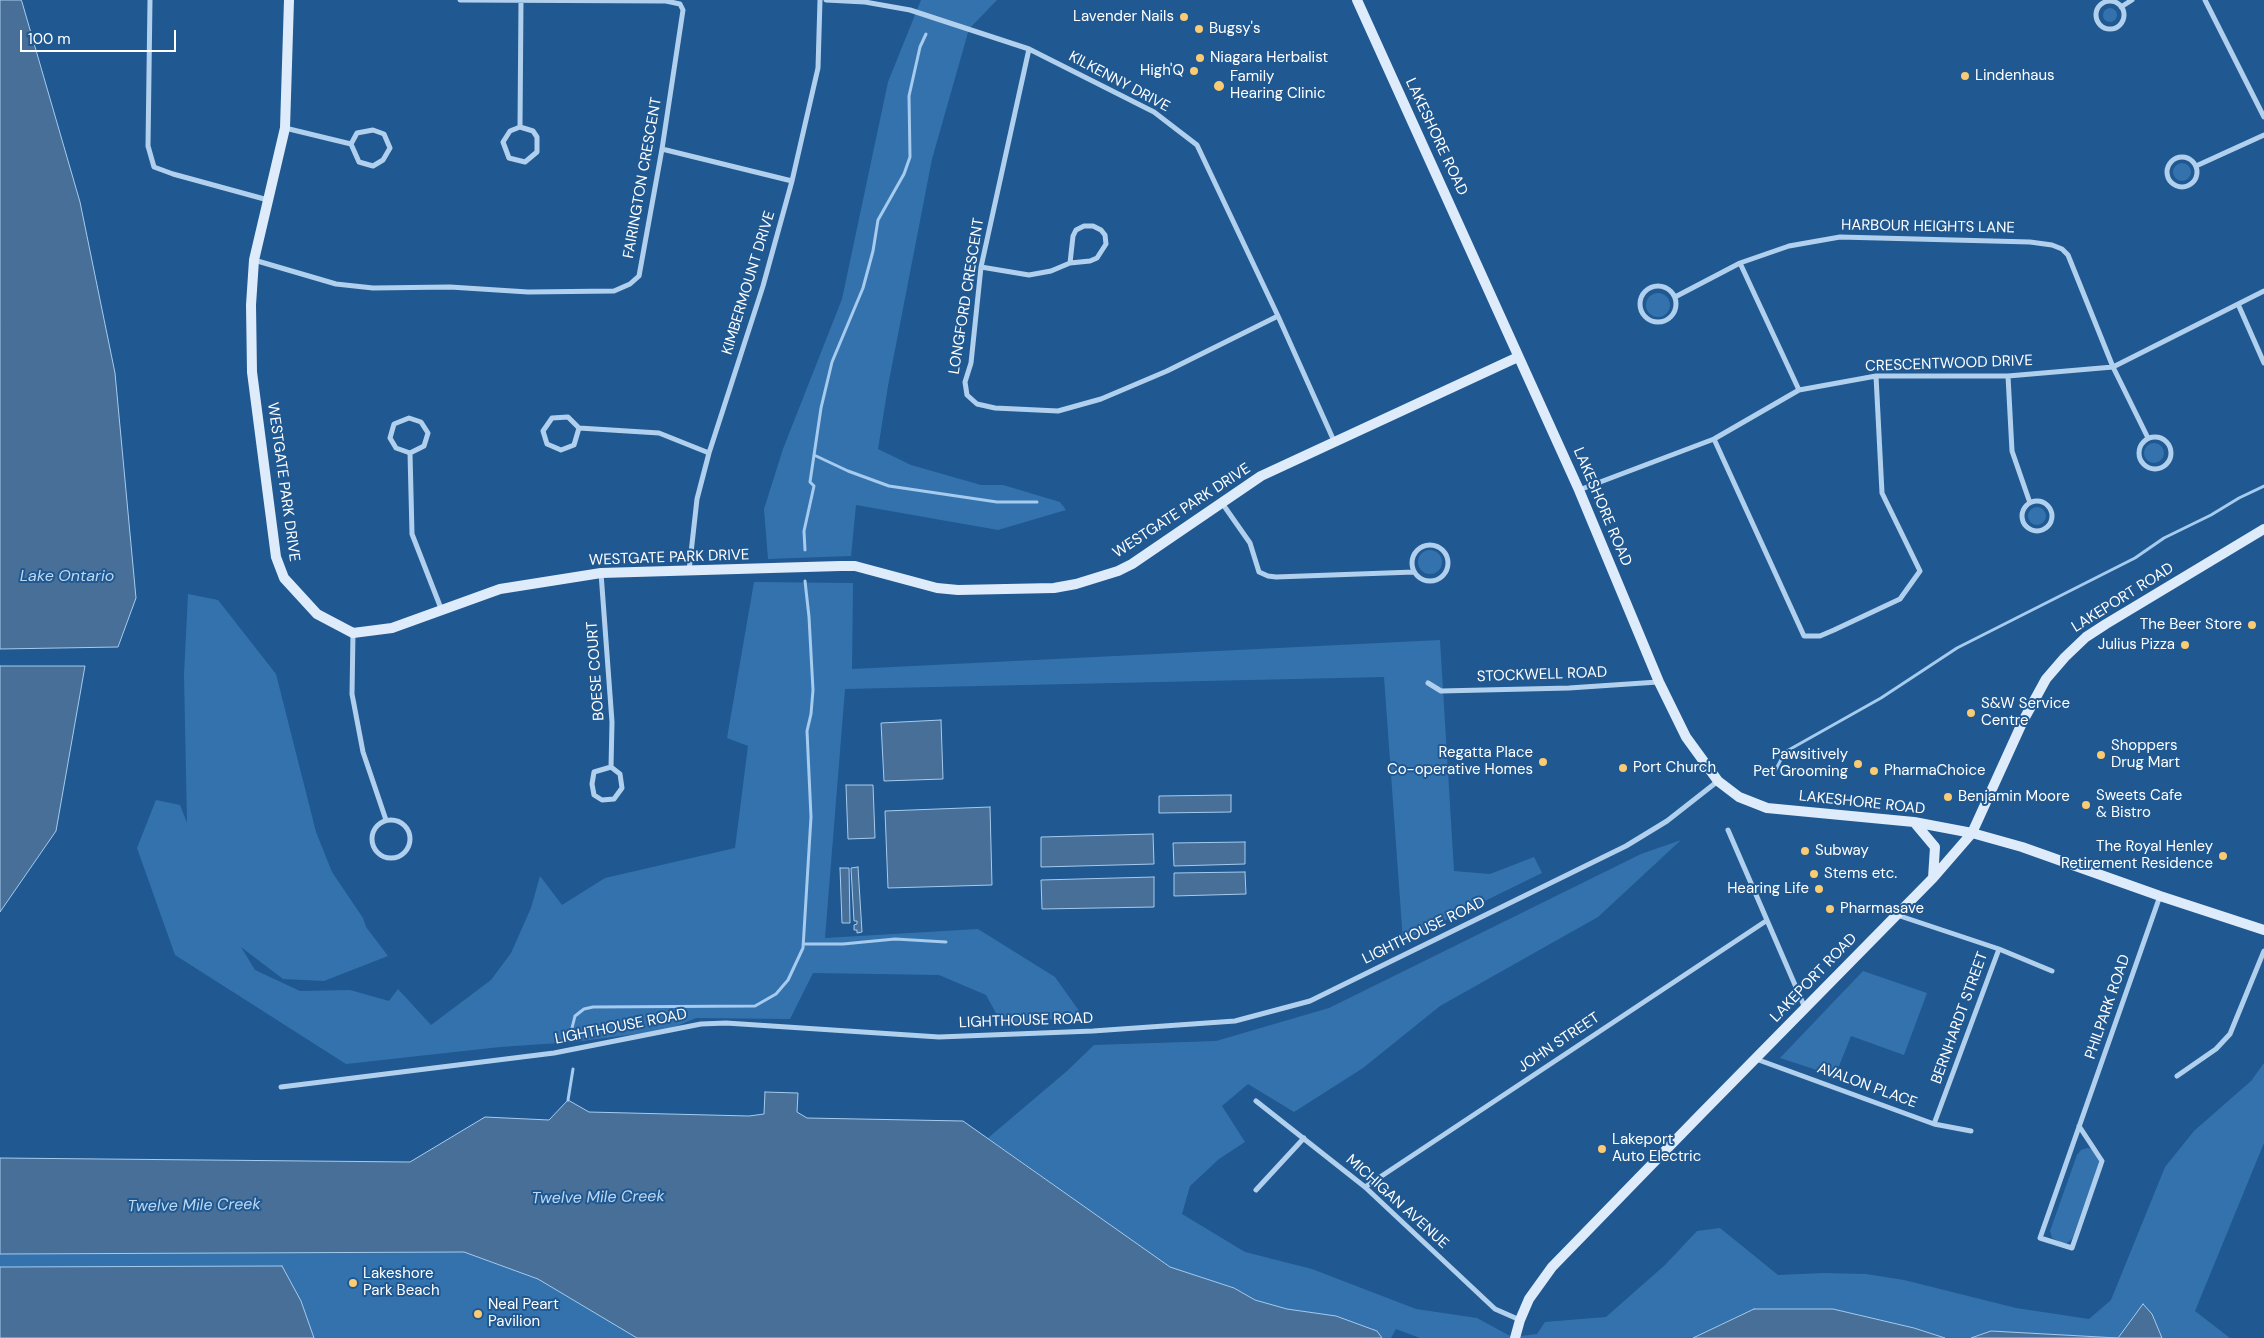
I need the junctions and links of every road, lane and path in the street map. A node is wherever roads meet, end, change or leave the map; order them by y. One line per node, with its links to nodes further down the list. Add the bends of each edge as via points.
1 (150, 0): 20 (street, via 148,146 154,167)
2 (289, 0): 14 (main road, WESTGATE PARK DRIVE)
3 (460, 0): 9 (street, FAIRINGTON CRESCENT)
4 (820, 0): 19 (street, KIMBERMOUNT DRIVE, via 818,68)
5 (826, 0): 11 (street, KILKENNY DRIVE, via 865,2 910,10)
6 (1357, 0): 29 (main road, LAKESHORE ROAD)
7 (2132, 0): 10 (street)
8 (2205, 0): 12 (street)
9 (521, 2): 13 (street); 17 (street, FAIRINGTON CRESCENT, via 666,1 680,4 683,10)
10 (2122, 7): 10 (street, via 2110,1 2102,3 2097,10 2099,23 2107,28 2116,27 2124,16)
11 (1029, 50): 24 (street, LONGFORD CRESCENT); 28 (street, KILKENNY DRIVE, via 1154,112 1197,145)
12 (2264, 117)
13 (520, 127): 13 (street, via 533,131 537,137 537,152 526,162 509,158 503,142 510,131)
14 (285, 128): 16 (street); 20 (main road, WESTGATE PARK DRIVE)
15 (2264, 135): 18 (street)
16 (351, 144): 16 (street, via 357,133 373,130 384,134 390,148 383,160 373,166 359,162)
17 (662, 149): 19 (street); 21 (street, FAIRINGTON CRESCENT, via 639,276 614,291 373,288 336,284)
18 (2196, 166): 18 (street, via 2185,157 2176,158 2167,169 2169,179 2176,186 2186,186 2194,181)
19 (792, 181): 40 (street, KIMBERMOUNT DRIVE, via 763,286)
20 (268, 200): 21 (main road, WESTGATE PARK DRIVE)
21 (254, 260): 49 (main road, WESTGATE PARK DRIVE, via 250,305 252,372 276,557 284,578 317,614)
22 (1070, 262): 22 (street, via 1076,230 1084,226 1101,230 1106,244 1097,258); 24 (street, via 1051,271 1029,275)
23 (1740, 263): 26 (street, HARBOUR HEIGHTS LANE); 31 (street, HARBOUR HEIGHTS LANE, via 1789,246 1840,237 2052,245 2068,255); 34 (street)
24 (981, 267): 28 (street, LONGFORD CRESCENT, via 972,363 965,382 967,395 977,404 995,408 1058,410 1101,399 1168,371)
25 (2264, 291): 27 (street, CRESCENTWOOD DRIVE)
26 (1675, 297): 26 (street, via 1666,288 1654,287 1641,299 1642,311 1649,320 1665,321 1676,308)
27 (2238, 304): 30 (street); 31 (street, CRESCENTWOOD DRIVE)
28 (1278, 316): 38 (street, KILKENNY DRIVE)
29 (1518, 357): 38 (main road, WESTGATE PARK DRIVE); 41 (main road, LAKESHORE ROAD)
30 (2264, 363)
31 (2113, 366): 33 (street, CRESCENTWOOD DRIVE); 36 (street, HARBOUR HEIGHTS LANE)
32 (1876, 376): 33 (street, CRESCENTWOOD DRIVE); 34 (street, CRESCENTWOOD DRIVE); 37 (street, via 1882,493 1920,571 1900,599 1820,636 1804,636)
33 (2008, 376): 43 (street, via 2012,451)
34 (1799, 390): 37 (street, CRESCENTWOOD DRIVE)
35 (580, 428): 35 (street, via 568,417 552,418 543,431 547,444 561,450 574,446); 40 (street, via 659,433)
36 (2148, 438): 36 (street, via 2162,438 2169,445 2170,455 2162,467 2151,468 2139,457 2140,446)
37 (1714, 439): 41 (street, CRESCENTWOOD DRIVE)
38 (1334, 441): 42 (main road, WESTGATE PARK DRIVE, via 1261,476)
39 (410, 453): 39 (street, via 424,446 428,433 421,422 409,418 394,424 390,438 396,448); 48 (street, via 412,534)
40 (708, 453): 45 (street, KIMBERMOUNT DRIVE, via 697,499)
41 (1579, 490): 50 (main road, LAKESHORE ROAD)
42 (1222, 503): 45 (main road, WESTGATE PARK DRIVE, via 1118,571 1054,588 937,588 847,566); 46 (street, via 1250,543 1260,572 1268,576)
43 (2030, 503): 43 (street, via 2040,501 2048,506 2052,515 2050,525 2032,531 2024,524 2022,515)
44 (2264, 528): 57 (main road, LAKEPORT ROAD, via 2106,624 2065,656 2046,679 2023,721)
45 (689, 571): 47 (main road, WESTGATE PARK DRIVE)
46 (1414, 572): 46 (street, via 1412,560 1417,550 1428,544 1439,547 1447,556 1447,568 1440,578 1423,580)
47 (601, 573): 48 (main road, WESTGATE PARK DRIVE, via 500,590); 52 (street, BOESE COURT, via 612,722)
48 (442, 611): 49 (main road, WESTGATE PARK DRIVE, via 392,628)
49 (354, 632): 54 (street, via 352,694 363,752)
50 (1659, 682): 51 (street, STOCKWELL ROAD, via 1568,688 1441,690); 53 (main road, LAKESHORE ROAD, via 1686,737)
51 (1428, 683)
52 (611, 767): 52 (street, BOESE COURT, via 620,774 622,788 614,799 602,800 594,795 594,772)
53 (1718, 781): 55 (main road, LAKESHORE ROAD, via 1740,797 1767,808); 69 (street, LIGHTHOUSE ROAD, via 1667,821 1626,846 1310,1001 1236,1021 939,1037 726,1022 554,1053)
54 (386, 820): 54 (street, via 377,826 373,834 374,845 385,858 403,855 408,844 408,832 402,824)
55 (1914, 822): 57 (main road, LAKESHORE ROAD); 58 (main road, via 1935,847)
56 (1728, 830): 61 (street)
57 (1972, 833): 58 (main road, LAKEPORT ROAD); 59 (main road, LAKESHORE ROAD, via 2022,847)
58 (1934, 878): 60 (main road, LAKEPORT ROAD)
59 (2160, 896): 62 (main road, LAKESHORE ROAD); 72 (street, PHILPARK ROAD)
60 (1896, 915): 63 (street); 66 (main road, LAKEPORT ROAD)
61 (1766, 921): 66 (street); 75 (street, JOHN STREET)
62 (2264, 930)
63 (1999, 949): 65 (street); 71 (street, BERNHARDT STREET)
64 (2264, 951): 68 (street, via 2230,1034 2216,1049)
65 (2052, 971)
66 (1805, 1008): 67 (main road, LAKEPORT ROAD)
67 (1756, 1059): 71 (street, AVALON PLACE); 77 (main road, LAKEPORT ROAD, via 1552,1268 1529,1299)
68 (2177, 1076)
69 (281, 1087)
70 (1256, 1100): 74 (street, MICHIGAN AVENUE)
71 (1934, 1124): 73 (street, AVALON PLACE)
72 (2079, 1126): 72 (street, PHILPARK ROAD, via 2040,1238 2072,1248 2102,1161)
73 (1971, 1131)
74 (1304, 1138): 75 (street, MICHIGAN AVENUE); 76 (street)
75 (1365, 1187): 77 (street, MICHIGAN AVENUE, via 1495,1309)
76 (1256, 1190)
77 (1520, 1320): 78 (main road, LAKEPORT ROAD)
78 (1515, 1338)

